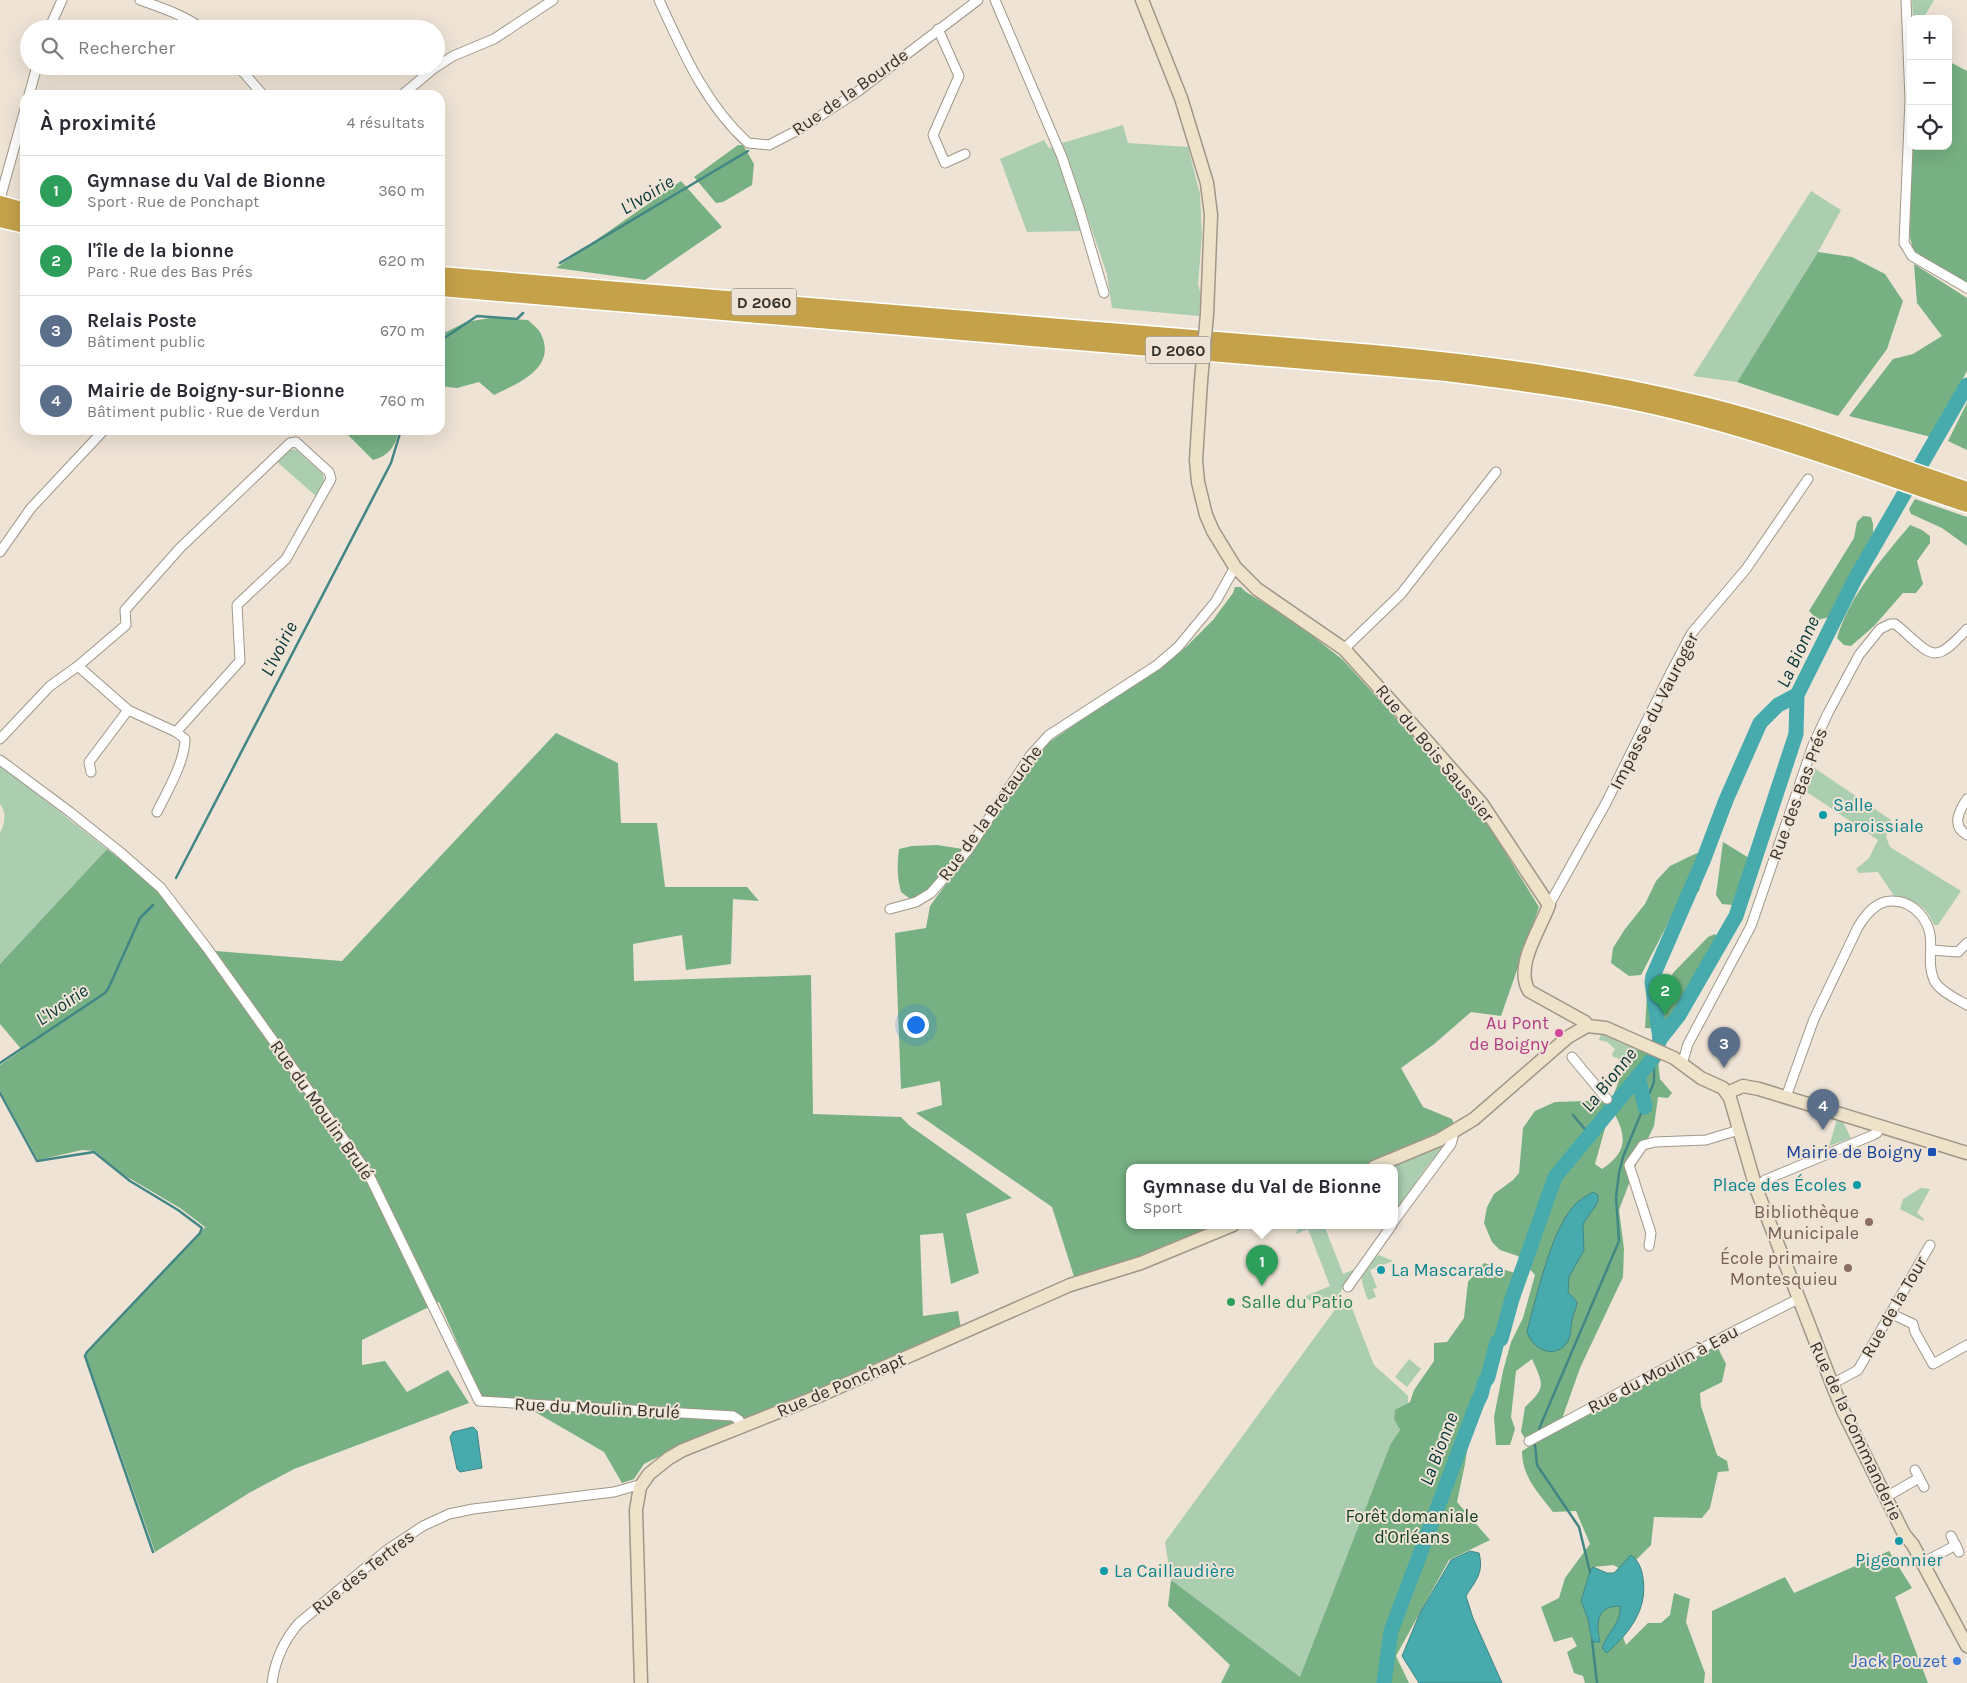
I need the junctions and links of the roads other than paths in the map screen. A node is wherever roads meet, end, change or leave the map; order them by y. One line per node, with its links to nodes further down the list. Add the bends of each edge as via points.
1 (62, 0): 9 (street)
2 (140, 0): 10 (street)
3 (553, 0): 12 (street, via 494,39)
4 (660, 0): 11 (street, Rue de la Bourde, via 688,63 714,104 740,136 748,143 759,145 780,141 826,113)
5 (978, 0): 11 (street, Rue de la Bourde)
6 (995, 0): 29 (street, via 1062,157)
7 (1142, 0): 38 (street, Rue du Bois Saussier, bridge, via 1181,98 1207,182 1211,215 1196,460 1206,516)
8 (1906, 0): 28 (street, via 1910,99 1904,243 1912,256)
9 (53, 20)
10 (191, 20)
11 (938, 29): 20 (street, via 959,76 933,135 945,163)
12 (445, 61)
13 (35, 75): 16 (street)
14 (246, 75): 17 (street)
15 (426, 75): 18 (street)
16 (30, 90)
17 (259, 90)
18 (408, 90)
19 (20, 127): 21 (street)
20 (965, 154)
21 (0, 199)
22 (0, 204): 23 (highway)
23 (20, 210)
24 (0, 219): 25 (highway)
25 (20, 224)
26 (445, 275): 32 (highway, D 2060, via 1473,363 1605,382 1710,407 1770,424)
27 (445, 288): 32 (highway, D 2060, via 1446,373 1520,382 1693,416)
28 (1967, 288)
29 (1104, 293)
30 (99, 435): 37 (street, via 32,508)
31 (1496, 472): 40 (street, via 1400,594)
32 (1905, 476): 34 (highway, D 2060)
33 (1808, 479): 50 (street, Impasse du Vauroger, via 1746,569 1691,634 1606,804)
34 (1925, 483): 35 (highway, D 2060); 36 (highway, D 2060)
35 (1967, 490)
36 (1967, 504)
37 (0, 552)
38 (1235, 567): 40 (street, Rue du Bois Saussier, via 1257,589); 51 (street, Rue de la Bretauche, via 1216,601 1178,647 1157,665 1056,730 1030,756 968,850 931,893 916,902)
39 (1967, 629): 57 (street, Rue des Bas Prés, via 1949,649 1931,653 1895,624 1890,624 1880,629 1860,655 1813,745 1751,926 1688,1044)
40 (1344, 649): 50 (street, Rue du Bois Saussier, via 1482,804)
41 (78, 666): 42 (street); 43 (street, via 126,624 126,610 180,548 296,442 331,475 331,479 286,560 237,605 240,661); 44 (street, via 50,686)
42 (128, 710): 43 (street); 46 (street, via 89,762)
43 (176, 732): 48 (street, via 185,739 185,747)
44 (0, 739)
45 (0, 760): 77 (street, Rue du Moulin Brulé, via 84,823 161,888 207,948 368,1172 479,1401 732,1416)
46 (91, 772)
47 (1967, 799): 49 (street, via 1957,821 1962,832)
48 (156, 812)
49 (1967, 834)
50 (1549, 905): 55 (street, via 1526,959 1525,984 1529,991)
51 (890, 909)
52 (1967, 943): 53 (street, via 1958,952)
53 (1931, 950): 54 (street, via 1935,982); 59 (street, via 1930,930 1925,919 1907,904 1884,902 1865,915 1814,1019)
54 (1967, 1005)
55 (1587, 1026): 56 (street, via 1573,1034); 57 (street, via 1606,1028)
56 (1567, 1052): 60 (street); 63 (street)
57 (1682, 1064): 58 (street)
58 (1727, 1093): 59 (street, via 1742,1086); 62 (street, Rue de la Commanderie)
59 (1786, 1097): 61 (street)
60 (1607, 1099)
61 (1880, 1126): 64 (street); 66 (street, via 1873,1135 1766,1180)
62 (1739, 1130): 66 (street, Rue de la Commanderie); 71 (street, via 1706,1140 1643,1145 1629,1165 1651,1233)
63 (1452, 1133): 65 (street); 67 (street, via 1451,1144)
64 (1967, 1153)
65 (1381, 1164)
66 (1756, 1188): 73 (street, Rue de la Commanderie)
67 (1398, 1216)
68 (1223, 1229): 77 (street, Rue de Ponchapt, via 1141,1263 1070,1285 821,1396)
69 (1389, 1229): 72 (street)
70 (1930, 1245): 74 (street, Rue de la Tour)
71 (1649, 1246)
72 (1348, 1287)
73 (1798, 1299): 76 (street, Rue de la Commanderie); 78 (street, Rue du Moulin à Eau)
74 (1892, 1314): 75 (street, via 1913,1324 1933,1364); 76 (street, Rue de la Tour, via 1858,1370)
75 (1967, 1345)
76 (1832, 1384): 81 (street, Rue de la Commanderie)
77 (742, 1426): 79 (street, Rue de Ponchapt, via 669,1458 648,1474)
78 (1529, 1441)
79 (640, 1487): 85 (street, Rue des Tertres, via 473,1509 449,1514 423,1526 387,1550 299,1623 280,1651); 86 (street, via 636,1510)
80 (1924, 1487): 81 (street, via 1917,1474)
81 (1886, 1497): 83 (street, Rue de la Commanderie)
82 (1956, 1544): 83 (street)
83 (1922, 1563): 84 (street, Rue de la Commanderie)
84 (1967, 1646)
85 (272, 1683)
86 (641, 1683)

